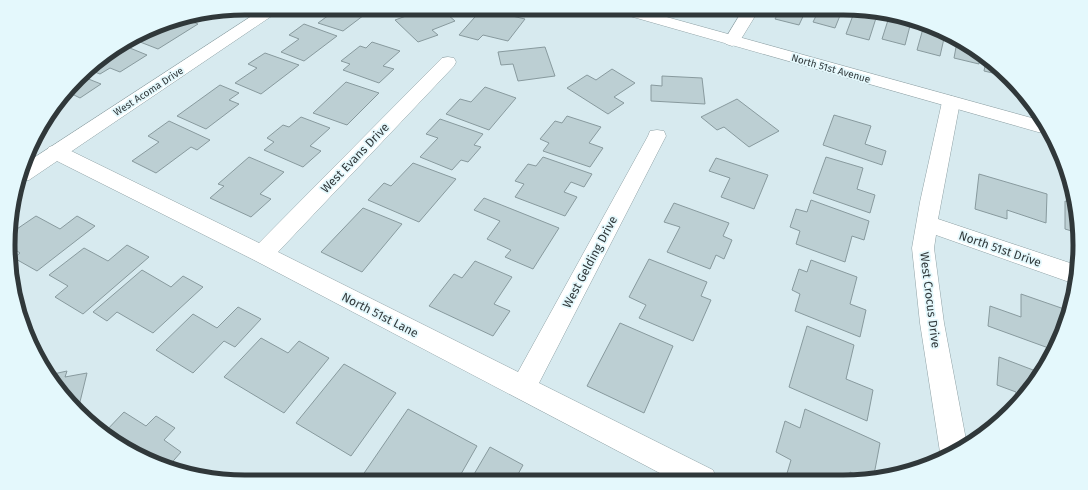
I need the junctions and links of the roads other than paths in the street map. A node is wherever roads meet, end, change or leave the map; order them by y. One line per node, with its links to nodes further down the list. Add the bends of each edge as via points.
1 (263, 15): 9 (street, West Acoma Drive)
2 (641, 15): 4 (street, North 51st Avenue)
3 (748, 15): 4 (street)
4 (732, 41): 6 (street, North 51st Avenue)
5 (448, 62): 12 (street, West Evans Drive)
6 (951, 102): 7 (street, North 51st Avenue); 11 (street, West Crocus Drive)
7 (1040, 127)
8 (657, 136): 14 (street, West Gelding Drive)
9 (56, 152): 10 (street, West Acoma Drive); 12 (street, North 51st Lane)
10 (27, 172)
11 (927, 224): 13 (street, North 51st Drive); 15 (street, West Crocus Drive, via 923,248 931,316)
12 (262, 254): 14 (street, North 51st Lane)
13 (1071, 273)
14 (523, 388): 16 (street, North 51st Lane)
15 (953, 447)
16 (693, 475)

